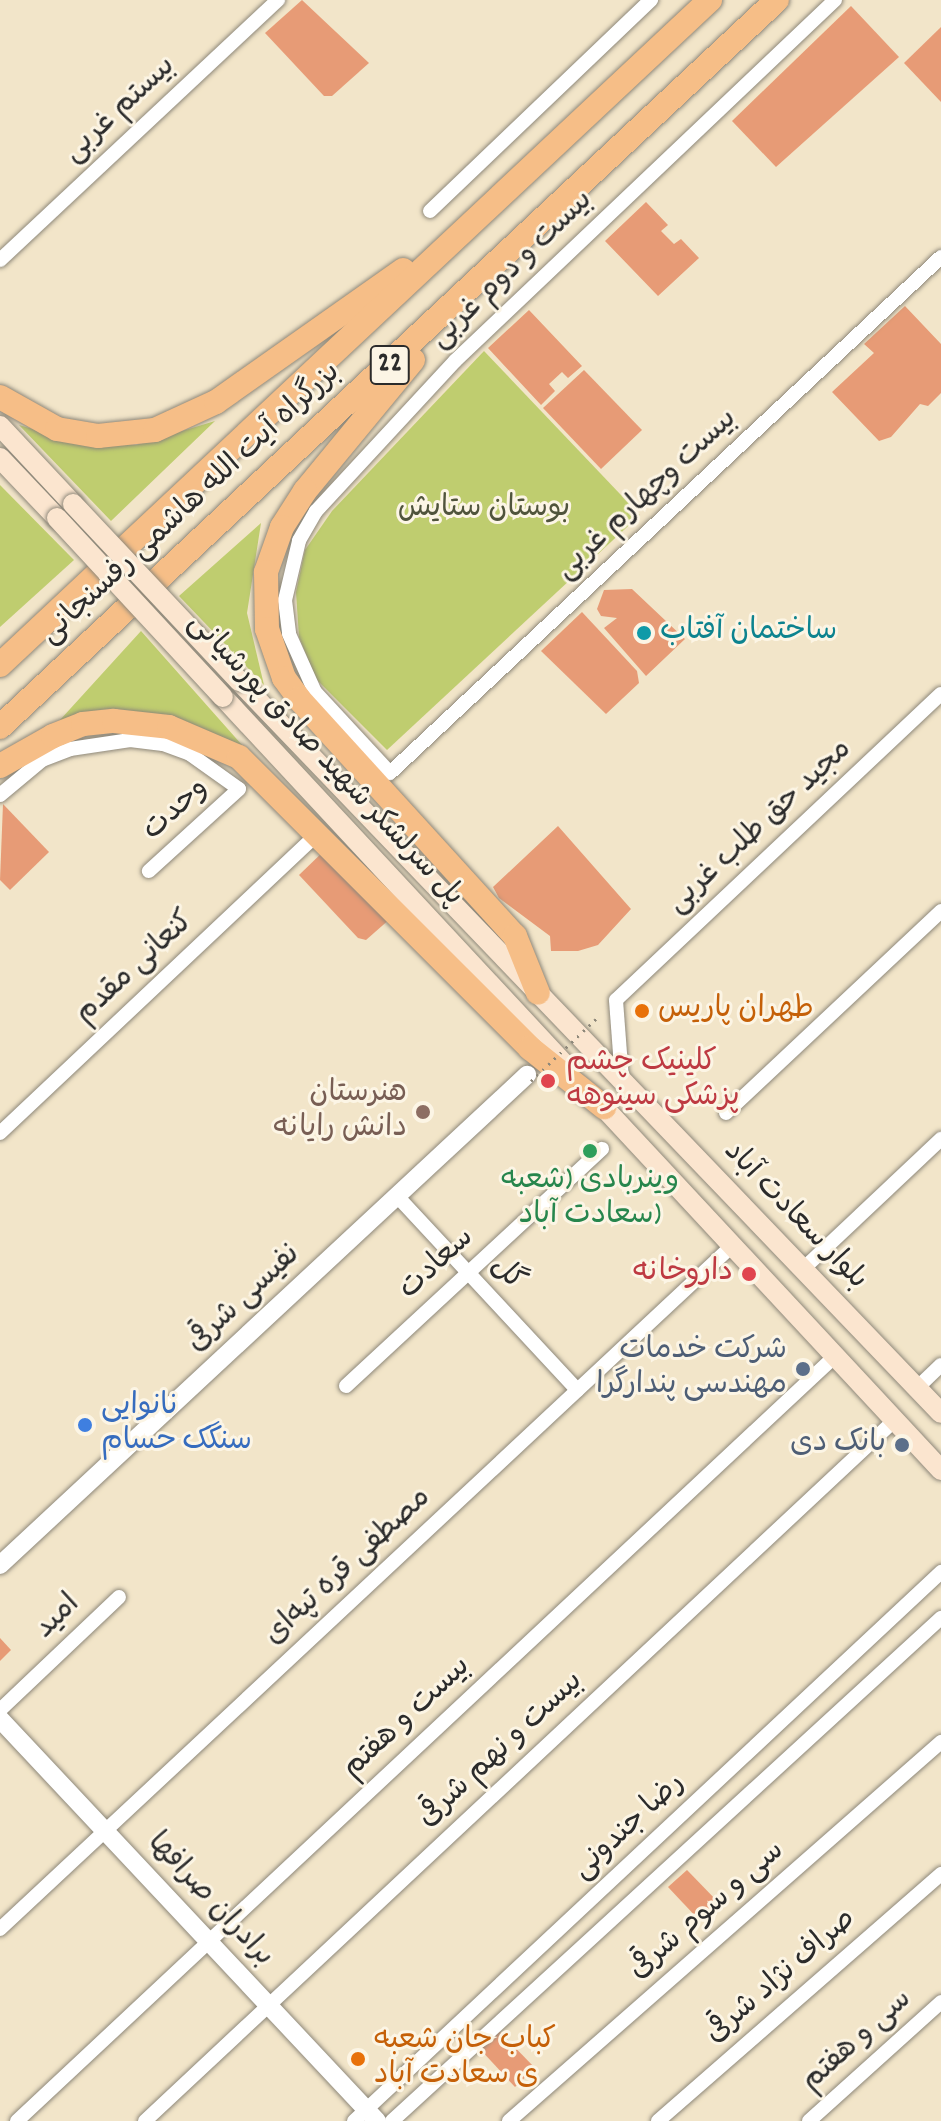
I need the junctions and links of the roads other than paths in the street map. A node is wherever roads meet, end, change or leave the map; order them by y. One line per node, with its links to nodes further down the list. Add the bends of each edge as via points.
1 (278, 0): 9 (street, بیستم غربی)
2 (651, 0): 6 (street)
3 (710, 0): 7 (highway, بزرگراه آیت الله هاشمی رفسنجانی / 22)
4 (777, 0): 10 (highway, بزرگراه آیت الله هاشمی رفسنجانی / 22)
5 (835, 0): 19 (street, بیست و دوم غربی, via 455,361 344,478 299,541 285,600 302,670 315,692)
6 (430, 211)
7 (471, 223): 11 (highway, via 216,402 155,430 98,436 57,429); 15 (highway, بزرگراه آیت الله هاشمی رفسنجانی / 22)
8 (941, 257): 19 (street, بیست وچهارم غربی)
9 (0, 260)
10 (462, 298): 17 (highway, بزرگراه آیت الله هاشمی رفسنجانی / 22); 24 (highway, via 292,511 266,572 267,629 278,664 299,699 515,936)
11 (0, 397)
12 (0, 426): 14 (main road, پل سرلشکر شهید صادق پورشیانی)
13 (0, 458): 14 (main road, پل سرلشکر شهید صادق پورشیانی)
14 (65, 511): 24 (main road, پل سرلشکر شهید صادق پورشیانی, bridge, via 239,681); 27 (main road, پل سرلشکر شهید صادق پورشیانی, bridge, via 223,697)
15 (0, 665)
16 (941, 694): 26 (street, مجید حق طلب غربی, via 616,1000)
17 (0, 727)
18 (0, 766): 27 (highway, via 83,724 114,721 169,727 239,757 530,1048)
19 (390, 773)
20 (0, 795): 22 (street, وحدت, via 42,760 70,749 130,740 190,754 239,789)
21 (308, 843): 29 (street, کنعانی مقدم)
22 (149, 871)
23 (941, 911): 28 (street)
24 (538, 993): 26 (main road, بلوار سعادت آباد)
25 (529, 1078): 32 (street, نفیسی شرقی)
26 (622, 1081): 34 (main road, بلوار سعادت آباد)
27 (604, 1107): 33 (main road, بلوار سعادت آباد)
28 (726, 1113)
29 (0, 1133)
30 (941, 1139): 34 (street)
31 (602, 1149): 35 (street, سعادت)
32 (397, 1196): 35 (street, گل); 44 (street, نفیسی شرقی)
33 (733, 1245): 36 (main road, بلوار سعادت آباد); 40 (street, مصطفی قره تپه‌ای)
34 (803, 1269): 39 (main road, بلوار سعادت آباد)
35 (468, 1273): 38 (street, سعادت); 40 (street, گل)
36 (835, 1356): 42 (main road, بلوار سعادت آباد); 56 (street, بیست و هفتم)
37 (941, 1365): 39 (street)
38 (346, 1386)
39 (917, 1388): 41 (main road, بلوار سعادت آباد)
40 (577, 1390): 51 (street, مصطفی قره تپه‌ای)
41 (941, 1413)
42 (895, 1420): 43 (main road, بلوار سعادت آباد); 58 (street, بیست و نهم شرقی)
43 (941, 1470)
44 (0, 1565)
45 (941, 1572): 52 (street, رضا جندونی)
46 (119, 1597): 48 (street, امید)
47 (941, 1618): 53 (street, رضا جندونی)
48 (0, 1710)
49 (0, 1719): 51 (street, برادران صرافها)
50 (941, 1742): 63 (street, سی و سوم شرقی)
51 (105, 1831): 55 (street, مصطفی قره تپه‌ای); 56 (street, برادران صرافها)
52 (662, 1834): 53 (street); 59 (street, رضا جندونی)
53 (682, 1855): 62 (street, رضا جندونی)
54 (941, 1874): 64 (street, صراف‌ نژاد شرقی)
55 (0, 1929)
56 (209, 1942): 58 (street, برادران صرافها); 60 (street, بیست و هفتم)
57 (941, 2002): 65 (street, سی و هفتم)
58 (269, 2006): 59 (street, برادران صرافها); 61 (street, بیست و نهم شرقی)
59 (366, 2117)
60 (17, 2121)
61 (145, 2121)
62 (392, 2121)
63 (509, 2121)
64 (658, 2121)
65 (809, 2121)

